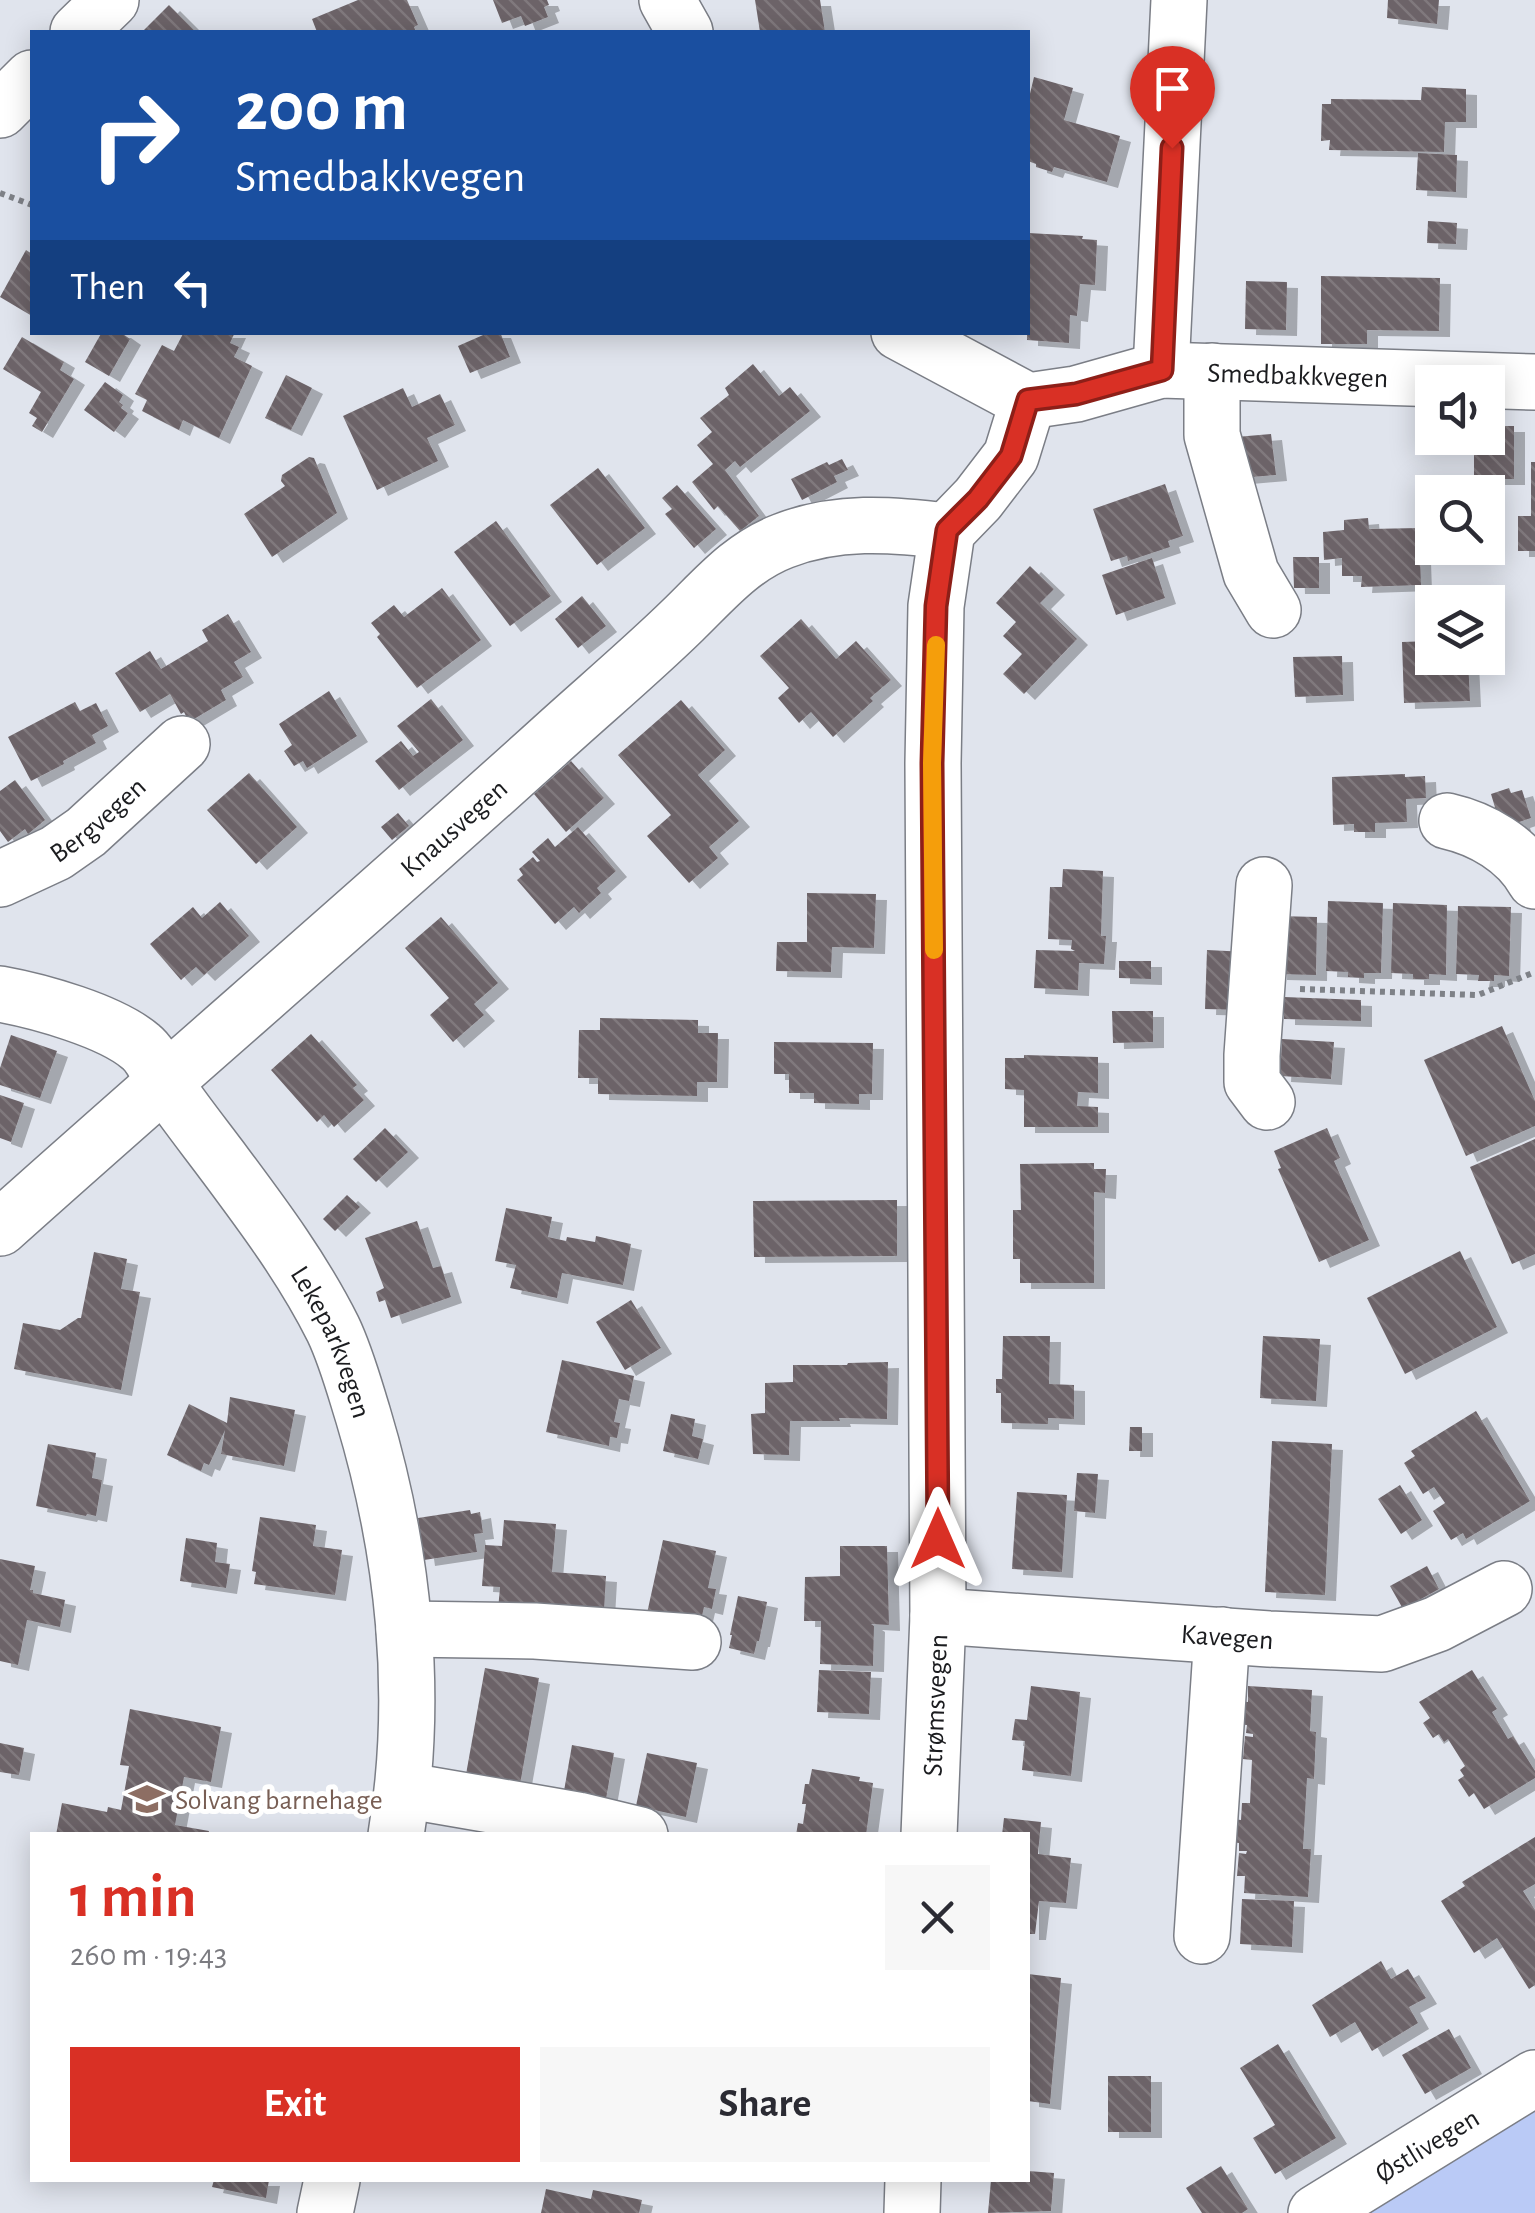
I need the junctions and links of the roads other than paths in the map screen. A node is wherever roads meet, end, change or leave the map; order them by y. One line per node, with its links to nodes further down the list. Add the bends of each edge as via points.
1 (112, 0): 4 (street)
2 (667, 0): 5 (street)
3 (1179, 0): 9 (street)
4 (80, 30)
5 (684, 30)
6 (30, 80): 7 (street)
7 (0, 110)
8 (905, 335): 11 (street)
9 (1187, 371): 10 (street, Smedbakkvegen); 11 (street, Smedbakkvegen); 13 (street, via 1251,573)
10 (1535, 382)
11 (1028, 400): 12 (street, via 1011,456)
12 (947, 530): 20 (street, Knausvegen, via 889,524 827,528 747,560); 24 (street, Strømsvegen, via 936,606 932,763)
13 (1273, 610)
14 (182, 744): 16 (street, Bergvegen, via 86,832)
15 (1447, 821): 17 (street, via 1497,842)
16 (0, 879)
17 (1535, 881)
18 (1264, 885): 21 (street, via 1252,1082)
19 (0, 994): 20 (street, Lekeparkvegen, via 101,1024 143,1048)
20 (165, 1084): 22 (street, Knausvegen); 25 (street, Lekeparkvegen, via 276,1232 334,1332 386,1501)
21 (1267, 1102)
22 (0, 1228)
23 (1504, 1590): 26 (street, Kavegen, via 1382,1644)
24 (938, 1616): 26 (street, Kavegen); 30 (street, Strømsvegen)
25 (404, 1629): 27 (street); 28 (street, Lekeparkvegen, via 408,1711)
26 (1222, 1635): 31 (street)
27 (693, 1642)
28 (400, 1812): 29 (street, via 578,1820)
29 (628, 1832)
30 (928, 1832)
31 (1202, 1936)
32 (1535, 2078): 37 (street, Østlivegen)
33 (332, 2182): 35 (street)
34 (913, 2182): 36 (street)
35 (325, 2213)
36 (912, 2213)
37 (1316, 2213)

